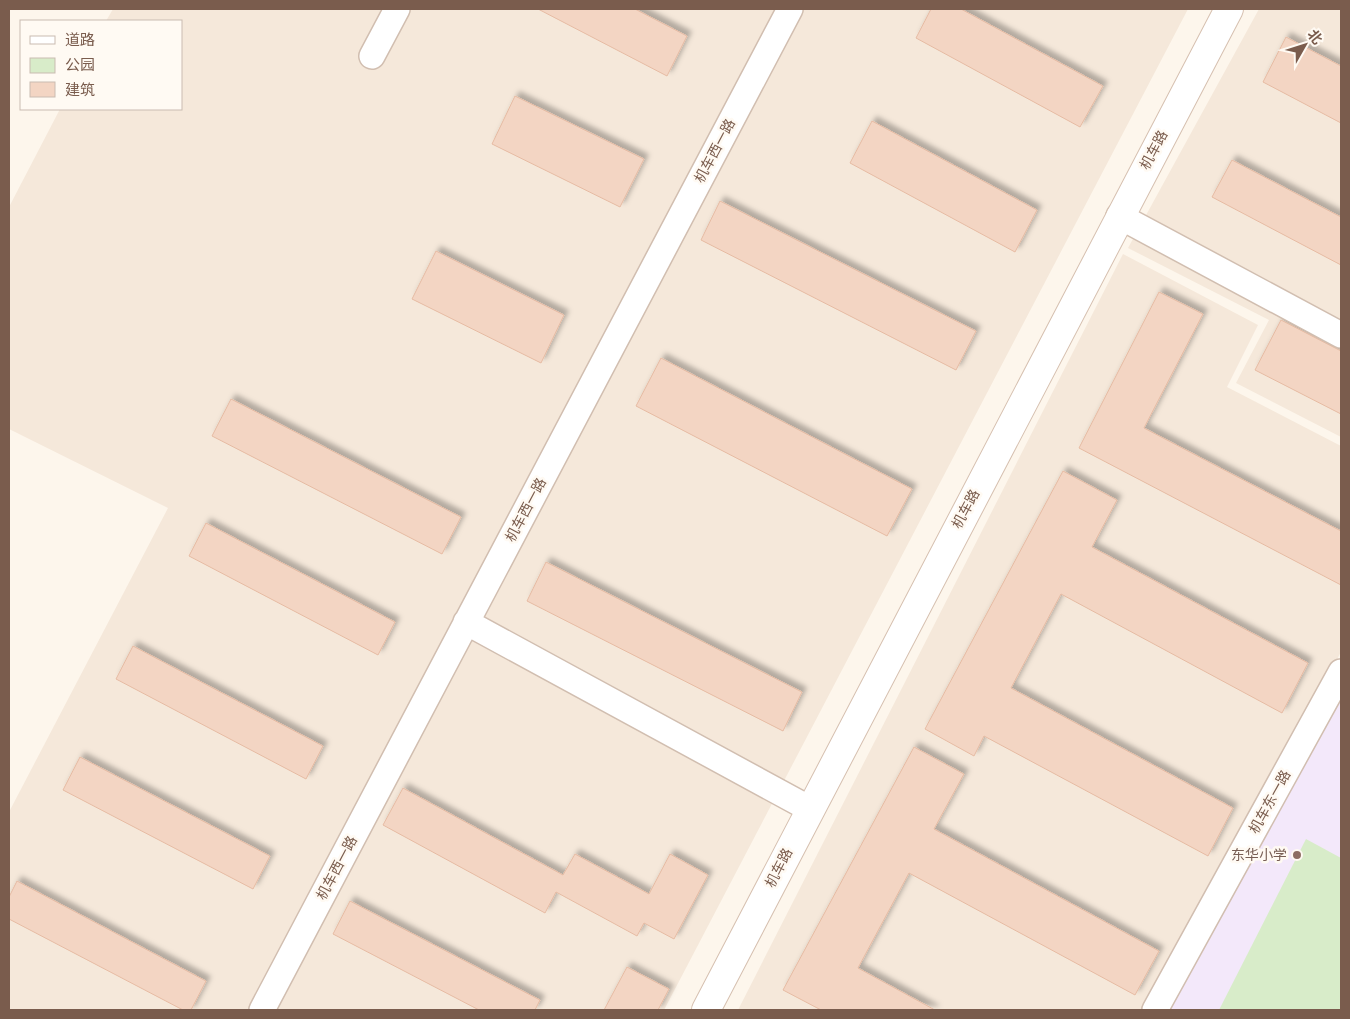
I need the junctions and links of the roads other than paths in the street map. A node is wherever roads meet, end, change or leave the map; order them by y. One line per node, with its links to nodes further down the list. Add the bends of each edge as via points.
1 (397, 9): 4 (street)
2 (790, 9): 7 (street, 机车西一路)
3 (1228, 9): 5 (street, 机车路)
4 (372, 56)
5 (1119, 216): 6 (street); 9 (street, 机车路)
6 (1341, 335)
7 (466, 622): 9 (street); 10 (street, 机车西一路)
8 (1341, 672): 12 (street, 机车东一路)
9 (810, 809): 11 (street, 机车路)
10 (262, 1010)
11 (706, 1010)
12 (1155, 1010)

